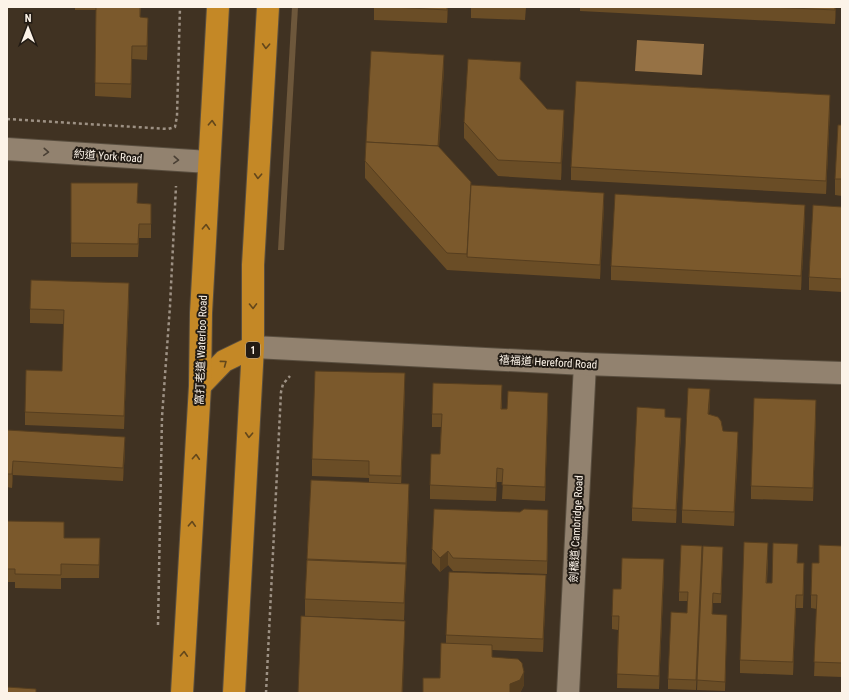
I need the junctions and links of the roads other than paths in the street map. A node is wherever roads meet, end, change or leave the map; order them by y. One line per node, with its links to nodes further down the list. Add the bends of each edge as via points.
1 (218, 7): 4 (highway, 窩打老道 Waterloo Road, one-way to 1)
2 (268, 7): 5 (highway, 1, one-way to 5, via 254,265)
3 (7, 149): 4 (street, 約道 York Road, one-way to 4)
4 (209, 162): 8 (highway, 窩打老道 Waterloo Road, one-way to 4)
5 (254, 347): 6 (street, 禧福道 Hereford Road); 8 (highway, one-way to 5, via 224,361); 10 (highway, 1, one-way to 10)
6 (585, 364): 7 (street, 禧福道 Hereford Road); 11 (street, 劍橋道 Cambridge Road)
7 (842, 373)
8 (200, 386): 9 (highway, 窩打老道 Waterloo Road, one-way to 8)
9 (182, 693)
10 (234, 693)
11 (568, 693)

